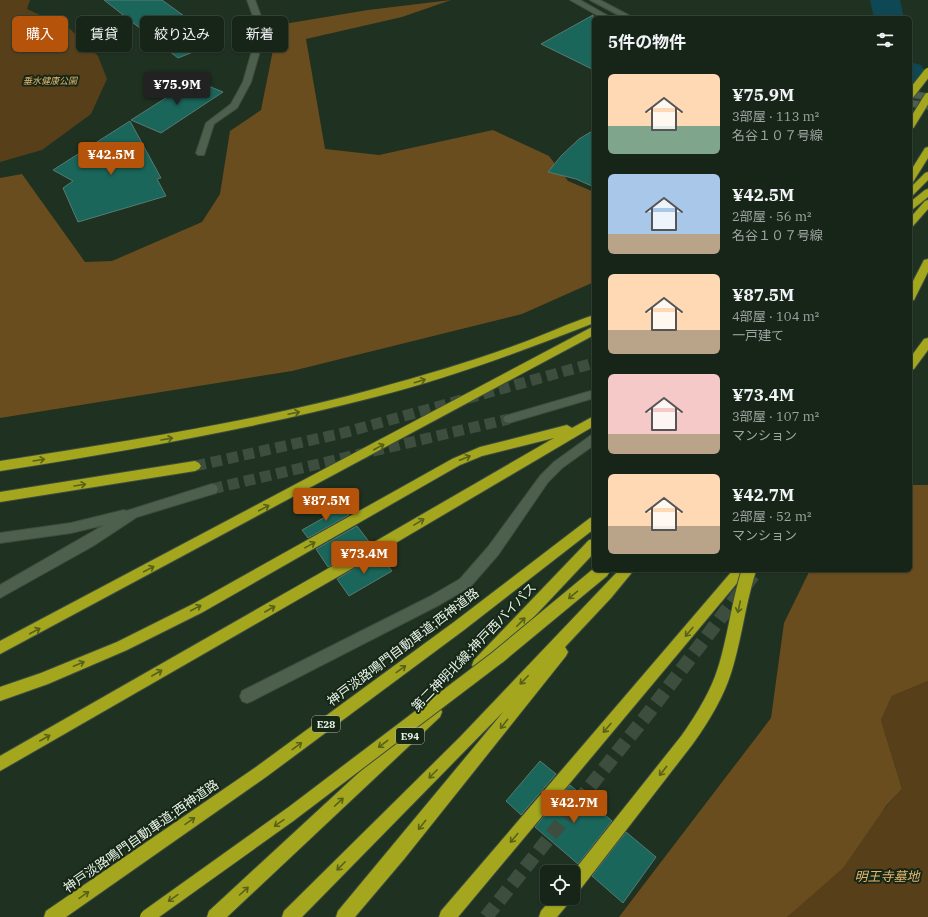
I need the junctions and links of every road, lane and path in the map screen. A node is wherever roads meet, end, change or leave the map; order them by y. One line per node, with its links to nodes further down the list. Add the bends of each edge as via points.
1 (251, 0): 14 (street, via 262,30 247,82 234,106 210,123)
2 (574, 0): 4 (street)
3 (594, 0): 5 (street)
4 (604, 16)
5 (626, 16)
6 (928, 72): 7 (highway, bridge)
7 (912, 92)
8 (912, 94): 9 (street)
9 (928, 97): 12 (highway, bridge)
10 (912, 103): 11 (street)
11 (928, 106)
12 (912, 123)
13 (928, 150): 16 (highway)
14 (201, 153)
15 (928, 175): 17 (highway)
16 (912, 177)
17 (912, 191)
18 (928, 192): 20 (highway)
19 (928, 203): 21 (highway)
20 (912, 205)
21 (912, 222)
22 (928, 259): 24 (highway)
23 (928, 262): 25 (highway)
24 (912, 279)
25 (912, 293)
26 (592, 320): 35 (highway, one-way to 26, via 119,448 310,410 487,360)
27 (592, 331): 49 (highway, one-way to 27)
28 (928, 342): 29 (highway)
29 (912, 363)
30 (592, 395): 31 (street)
31 (510, 419)
32 (592, 420): 50 (highway, one-way to 32, via 122,646 198,608 456,462 480,452 547,436)
33 (592, 420): 52 (highway, one-way to 33)
34 (592, 440): 51 (street, via 558,464 544,479 493,551 465,583)
35 (0, 466)
36 (195, 466): 38 (highway, one-way to 36)
37 (212, 489): 39 (street)
38 (0, 497)
39 (133, 513): 41 (street, via 71,528); 47 (street)
40 (592, 524): 55 (highway, 神戸淡路鳴門自動車道;西神道路 / E28, one-way to 40, via 267,768)
41 (0, 538)
42 (592, 546): 57 (highway, 第二神明北線;神戸西バイパス / E94, one-way to 42, via 431,716)
43 (602, 572): 56 (highway, one-way to 56, bridge, via 486,666 291,814)
44 (625, 572): 48 (highway)
45 (739, 572): 60 (highway, one-way to 60)
46 (748, 572): 53 (highway, one-way to 53, bridge, via 742,589 727,661 712,703 687,740)
47 (0, 592)
48 (606, 594): 58 (highway, one-way to 58, via 465,742); 59 (highway, one-way to 59, via 493,737)
49 (0, 648)
50 (0, 694)
51 (247, 696)
52 (6, 761)
53 (580, 876)
54 (556, 905): 61 (highway)
55 (52, 917)
56 (147, 917)
57 (215, 917)
58 (290, 917)
59 (344, 917)
60 (447, 917)
61 (547, 917)

